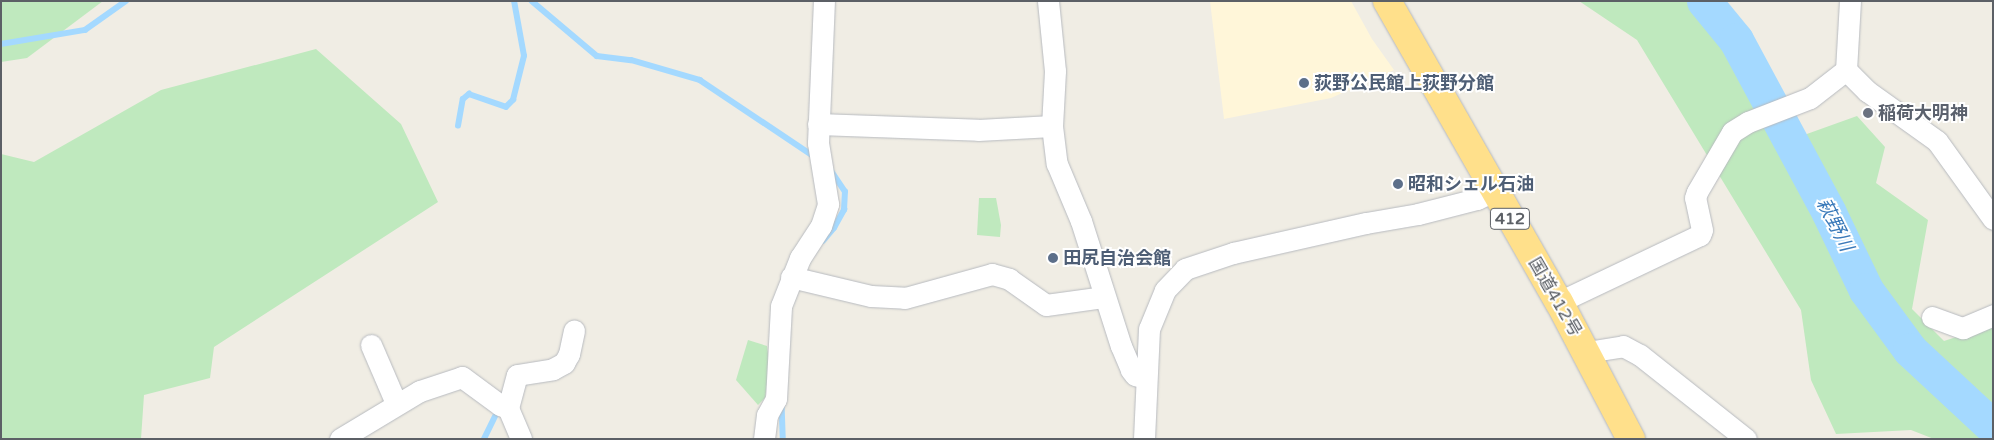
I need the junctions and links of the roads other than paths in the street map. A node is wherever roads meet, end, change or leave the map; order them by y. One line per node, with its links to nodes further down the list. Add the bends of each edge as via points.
1 (824, 1): 6 (street)
2 (1048, 1): 7 (street, via 1055,71)
3 (1387, 1): 8 (highway, 国道412号 / 412)
4 (1850, 1): 5 (street)
5 (1846, 70): 9 (street, via 1867,91 1937,141); 12 (street, via 1810,98 1748,122 1732,132 1695,198 1702,230 1700,235)
6 (818, 124): 7 (street, via 978,130); 10 (street, via 818,146 828,204)
7 (1052, 126): 11 (street, via 1057,164 1081,221)
8 (1494, 191): 12 (highway, 国道412号 / 412); 18 (street, via 1418,214 1233,253 1185,269 1165,290 1154,312 1149,329)
9 (1993, 219)
10 (799, 279): 11 (street, via 870,296 905,298 992,274 1009,279 1046,305); 23 (street, via 780,306 776,399 767,415)
11 (1104, 298): 18 (street, via 1131,370 1135,375)
12 (1558, 302): 17 (highway, 国道412号 / 412)
13 (1993, 315): 14 (street, via 1964,328)
14 (1932, 317)
15 (574, 331): 20 (street, via 564,362 553,369 516,375)
16 (371, 345): 19 (street)
17 (1587, 352): 25 (highway, 国道412号 / 412); 26 (street, via 1623,346 1640,354)
18 (1146, 378): 24 (street)
19 (396, 404): 20 (street, via 420,391 462,377 500,406); 21 (street)
20 (508, 408): 22 (street)
21 (340, 439)
22 (521, 439)
23 (764, 439)
24 (1144, 439)
25 (1631, 439)
26 (1746, 439)

